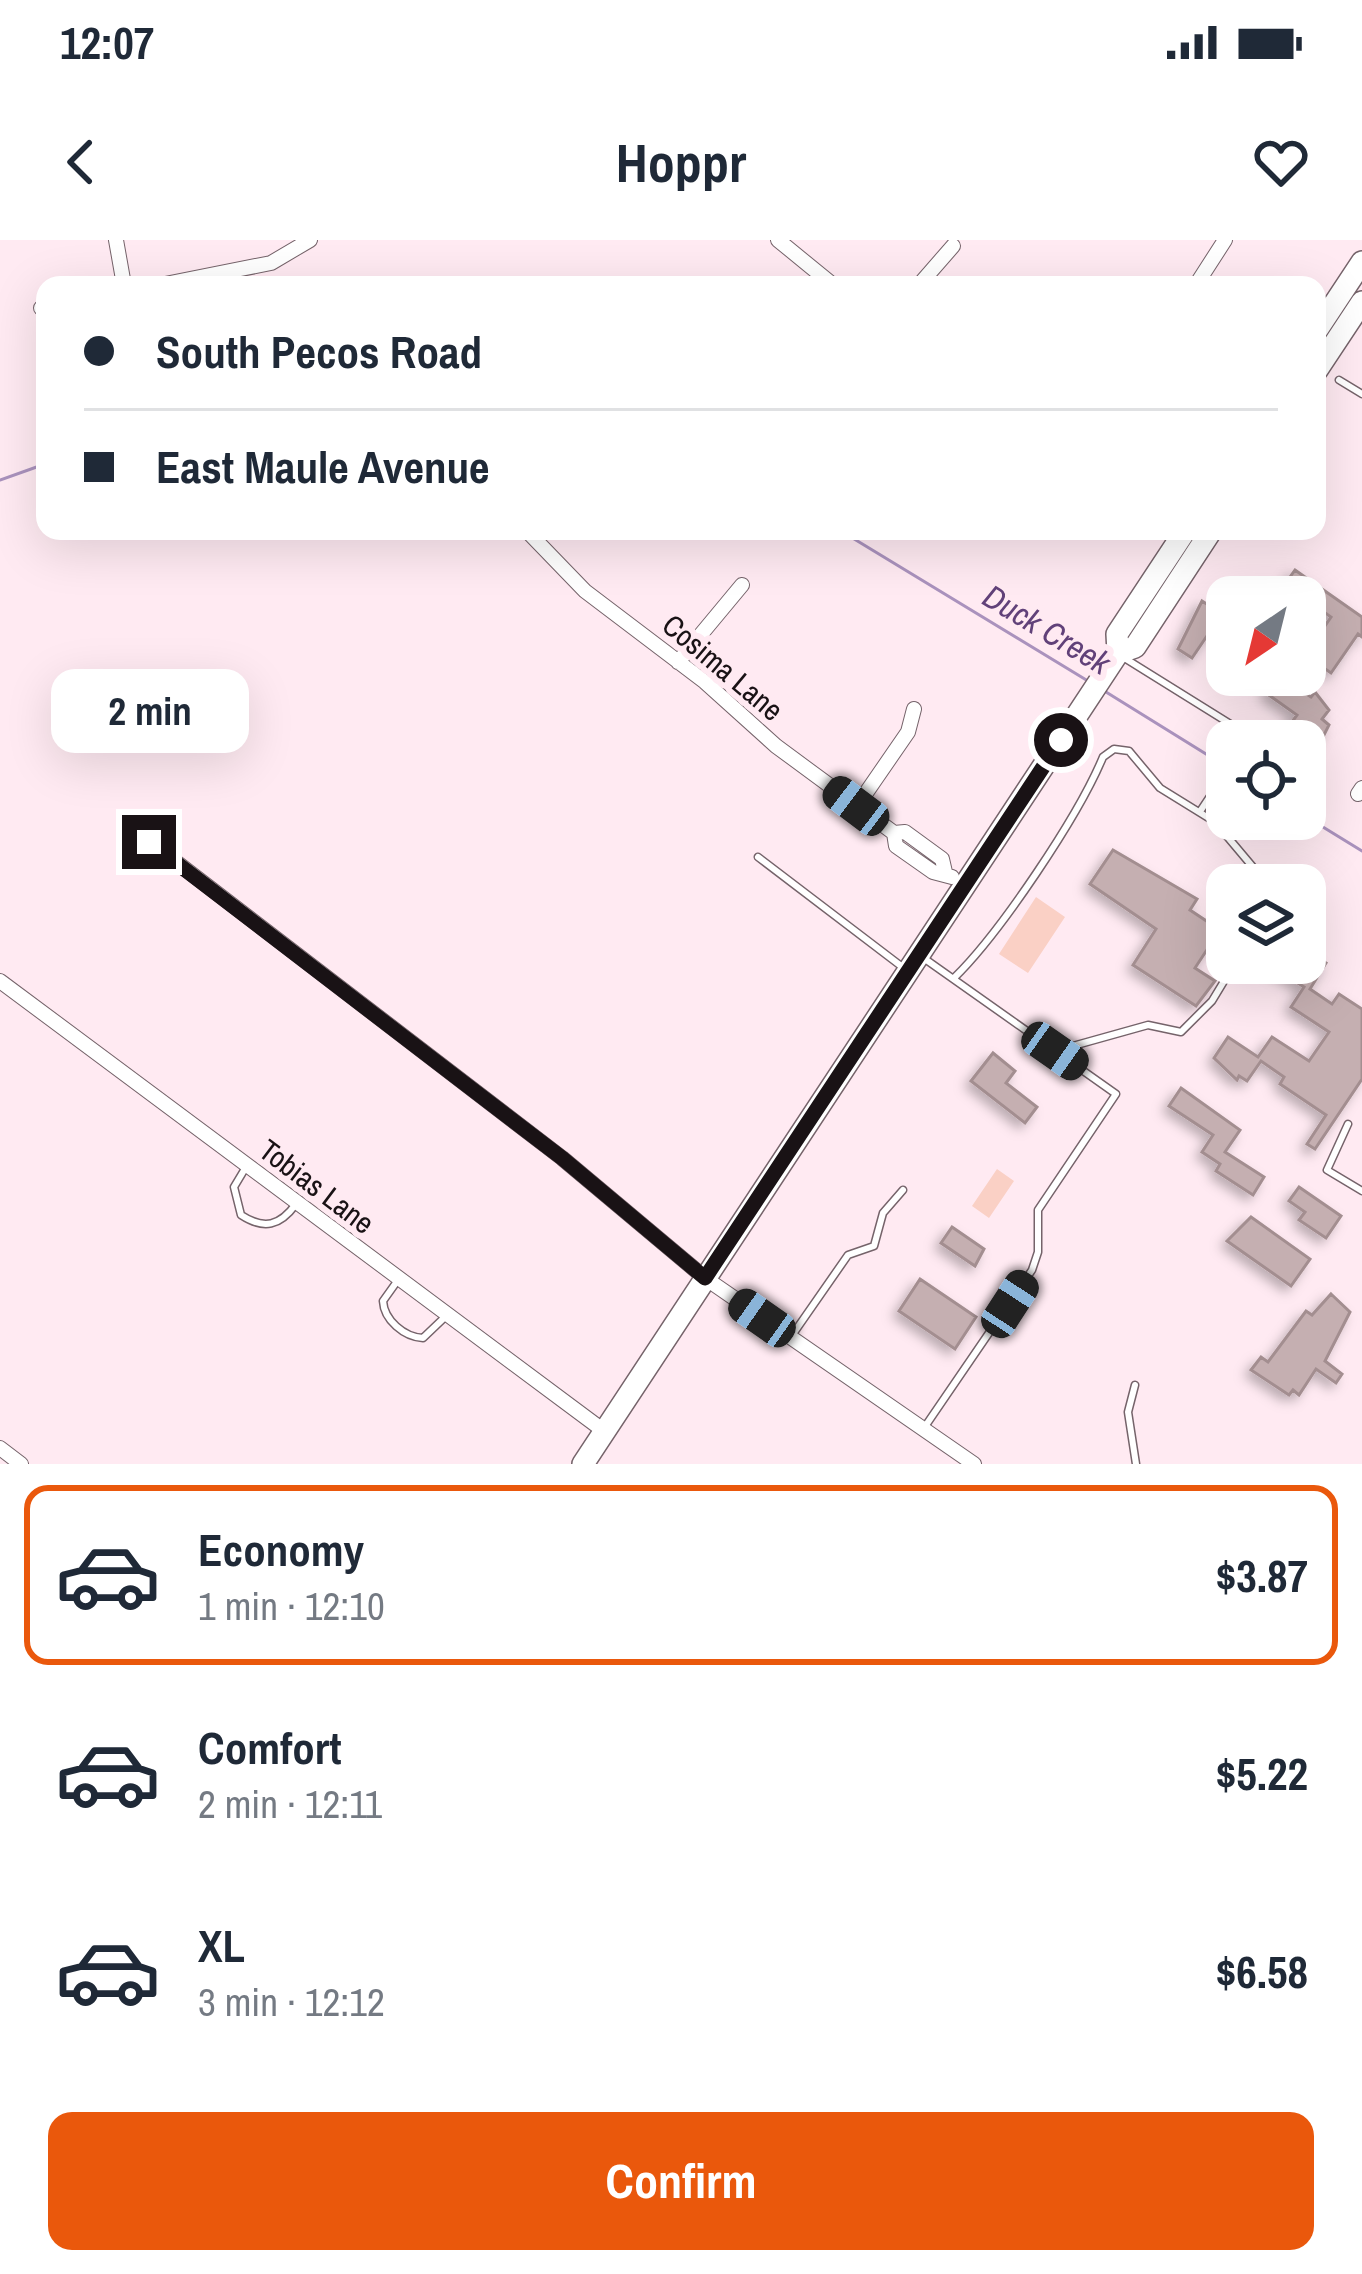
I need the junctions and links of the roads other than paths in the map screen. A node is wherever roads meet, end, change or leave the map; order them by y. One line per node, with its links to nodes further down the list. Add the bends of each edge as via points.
1 (116, 240): 7 (street)
2 (310, 240): 8 (street, via 271,263)
3 (778, 240): 9 (street)
4 (1225, 240): 11 (street)
5 (952, 246): 10 (street)
6 (1362, 262): 13 (main road)
7 (122, 276)
8 (205, 276)
9 (822, 276)
10 (927, 276)
11 (1202, 276)
12 (1362, 302): 14 (main road)
13 (1326, 316)
14 (1326, 356)
15 (1339, 380): 16 (lane)
16 (1362, 394)
17 (536, 540): 22 (street, Cosima Lane, via 585,591)
18 (1180, 540): 21 (main road)
19 (1205, 540): 21 (main road, via 1135,646)
20 (742, 586): 22 (street)
21 (1115, 654): 24 (lane); 31 (main road)
22 (678, 662): 26 (street, Cosima Lane)
23 (914, 709): 26 (street, via 908,732)
24 (1215, 720)
25 (1206, 802): 27 (lane)
26 (856, 806): 31 (street, Cosima Lane, via 942,859)
27 (1201, 810): 30 (lane); 33 (lane, via 1178,802 1129,752 1114,749 983,950)
28 (124, 822): 42 (street, via 562,1158)
29 (758, 857): 32 (lane)
30 (1249, 864)
31 (964, 886): 32 (main road)
32 (914, 963): 33 (lane); 42 (main road)
33 (955, 978): 36 (lane)
34 (0, 981): 38 (street, Tobias Lane)
35 (1222, 984): 36 (lane, via 1181,1032 1148,1025)
36 (1055, 1051): 47 (lane, via 1116,1094 1038,1210 1032,1270)
37 (1348, 1124): 40 (lane, via 1327,1170)
38 (246, 1167): 41 (street, Tobias Lane); 41 (lane, via 234,1187 241,1214 273,1224)
39 (903, 1190): 45 (lane, via 883,1213 874,1246 848,1255)
40 (1362, 1191)
41 (296, 1204): 43 (street, Tobias Lane)
42 (705, 1278): 45 (street); 48 (main road)
43 (398, 1280): 44 (street, Tobias Lane); 44 (lane, via 383,1310 412,1337 433,1333)
44 (446, 1316): 48 (street, Tobias Lane)
45 (791, 1337): 47 (street)
46 (1135, 1385): 53 (lane, via 1128,1412)
47 (924, 1428): 52 (street)
48 (604, 1431): 50 (main road)
49 (0, 1448): 51 (street)
50 (591, 1461)
51 (22, 1464)
52 (974, 1464)
53 (1136, 1464)

